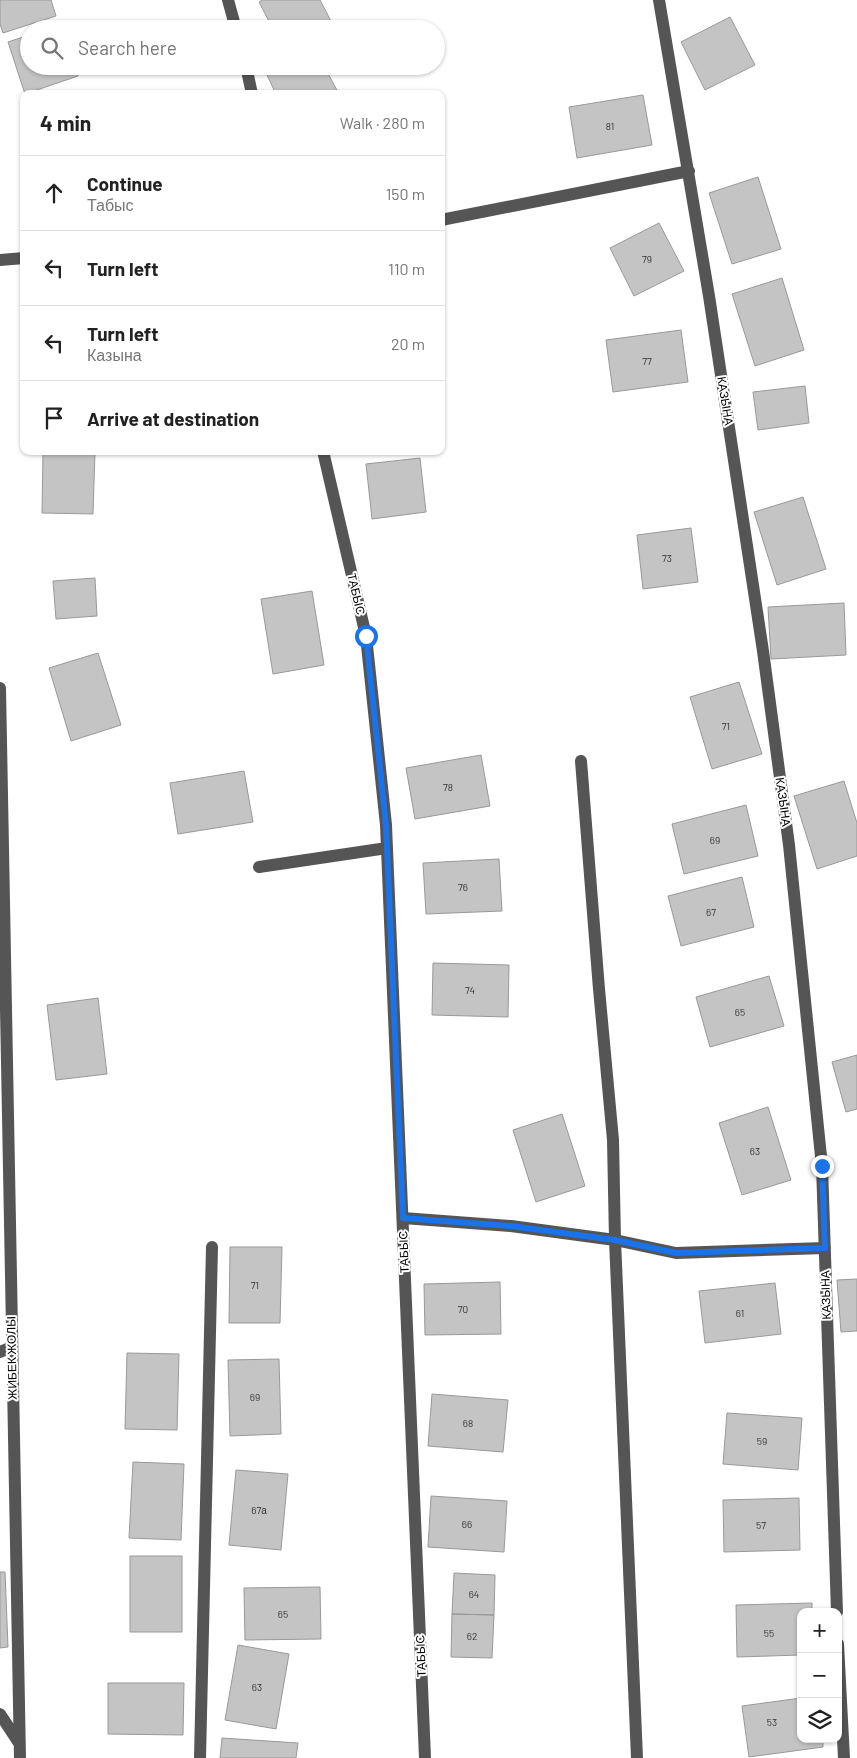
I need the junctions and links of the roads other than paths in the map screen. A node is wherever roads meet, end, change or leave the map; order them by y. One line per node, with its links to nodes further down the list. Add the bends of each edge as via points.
1 (228, 0): 3 (street)
2 (659, 0): 6 (street, КАЗЫНА)
3 (234, 20)
4 (248, 75): 5 (street)
5 (251, 90)
6 (689, 171): 7 (street); 18 (street, КАЗЫНА, via 763,651 789,845 822,1166)
7 (445, 219)
8 (20, 258): 9 (street)
9 (0, 260)
10 (323, 455): 13 (street, ТАБЫС, via 366,636)
11 (0, 688): 19 (street, ЖИБЕК ЖОЛЫ)
12 (581, 761): 16 (street, via 613,1140)
13 (387, 848): 14 (street); 15 (street, ТАБЫС)
14 (260, 867)
15 (403, 1218): 16 (street, via 511,1226); 26 (street, ТАБЫС)
16 (615, 1240): 18 (street, via 676,1253); 27 (street)
17 (212, 1247): 25 (street)
18 (825, 1248): 20 (street, КАЗЫНА)
19 (6, 1350): 23 (street, ЖИБЕК ЖОЛЫ)
20 (836, 1608)
21 (838, 1653): 28 (street)
22 (0, 1714): 23 (street)
23 (19, 1744): 24 (street, ЖИБЕК ЖОЛЫ)
24 (20, 1758)
25 (200, 1758)
26 (426, 1758)
27 (637, 1758)
28 (844, 1758)

